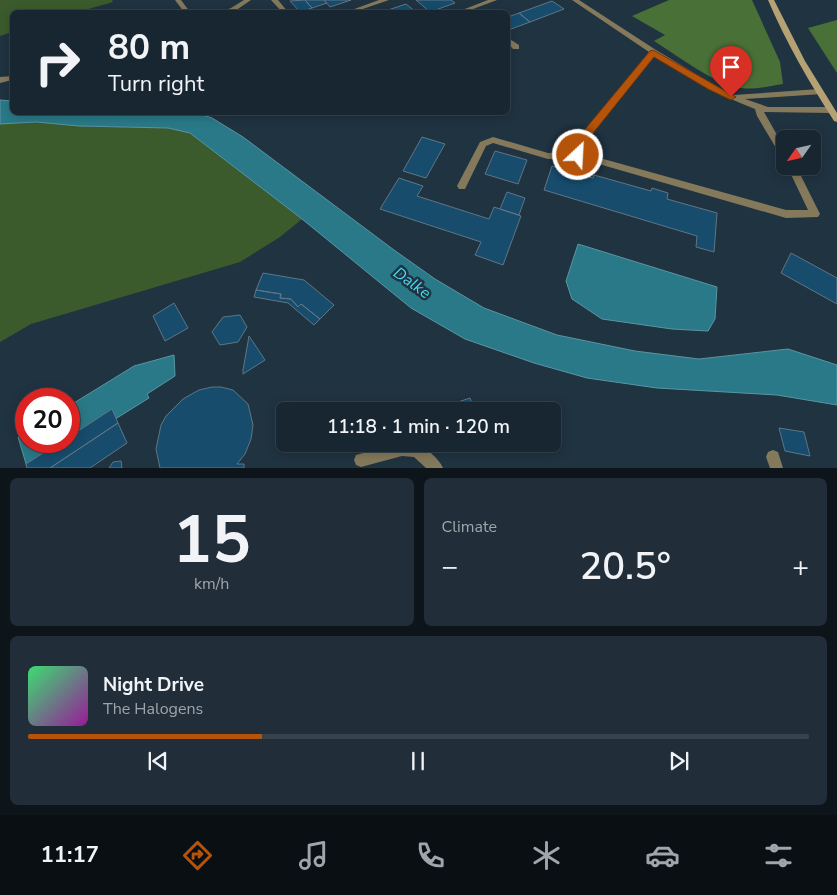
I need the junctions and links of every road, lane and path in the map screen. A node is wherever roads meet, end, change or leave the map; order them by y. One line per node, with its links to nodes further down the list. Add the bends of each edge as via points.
1 (248, 0): 7 (lane)
2 (274, 0): 8 (lane)
3 (386, 0): 9 (lane)
4 (494, 0): 10 (lane)
5 (575, 0): 13 (lane)
6 (771, 0): 14 (main road, via 787,37)
7 (233, 10)
8 (283, 10)
9 (355, 10)
10 (474, 10)
11 (510, 42): 12 (lane)
12 (516, 47)
13 (653, 52): 15 (lane); 20 (lane, via 576,148)
14 (819, 92): 15 (lane); 17 (main road)
15 (731, 97): 16 (lane)
16 (759, 108): 17 (lane); 19 (lane)
17 (831, 110): 18 (main road)
18 (837, 120)
19 (776, 141)
20 (578, 155): 21 (lane, via 786,214 815,214); 22 (lane, via 548,156 493,140 482,144)
21 (796, 175)
22 (462, 186)
23 (362, 460): 24 (lane, via 402,449 418,451)
24 (437, 468)

